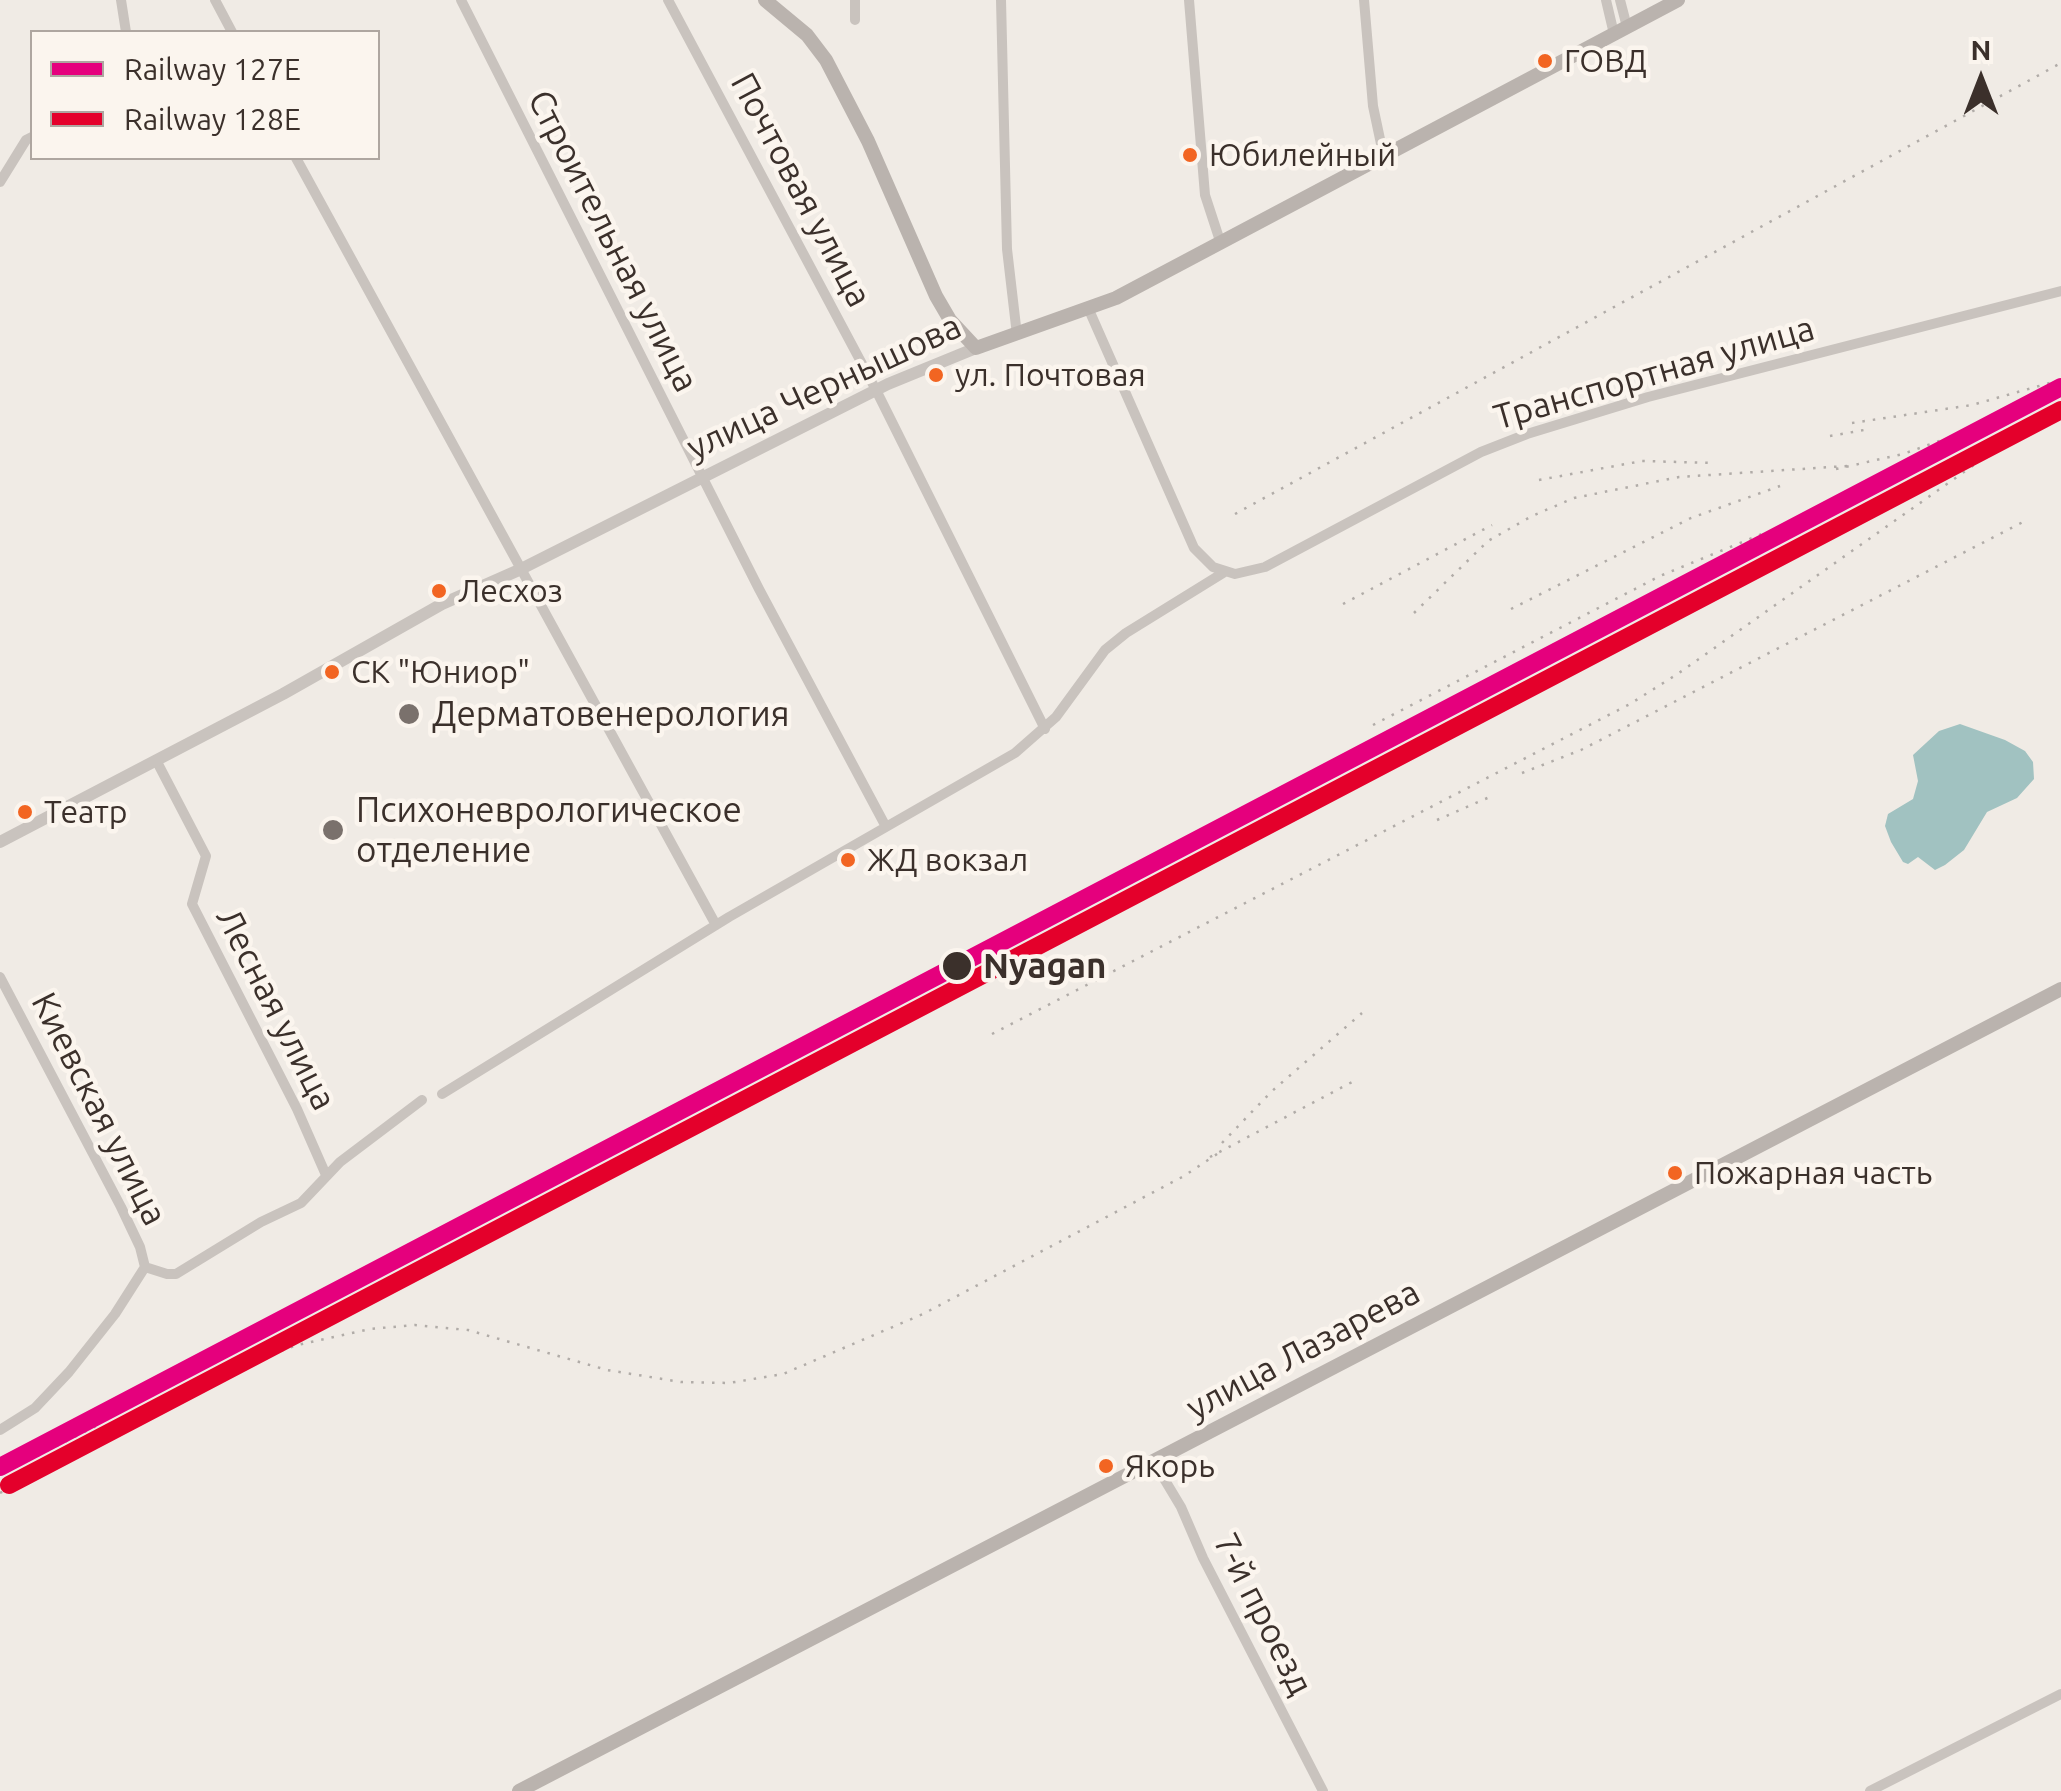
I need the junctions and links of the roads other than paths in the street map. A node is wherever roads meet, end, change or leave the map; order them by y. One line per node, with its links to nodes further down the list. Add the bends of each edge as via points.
1 (121, 0): 14 (street)
2 (215, 0): 15 (street)
3 (461, 0): 27 (street, Строительная улица)
4 (668, 0): 26 (street, Почтовая улица)
5 (765, 0): 25 (main road, via 826,60 936,296)
6 (855, 0): 13 (street)
7 (1001, 0): 24 (street, via 1007,249)
8 (1189, 0): 21 (street, via 1205,195)
9 (1364, 0): 18 (street, via 1372,106)
10 (1606, 0): 16 (street)
11 (1620, 0): 16 (street)
12 (1678, 0): 16 (main road, улица Чернышова)
13 (854, 20)
14 (126, 30)
15 (231, 30)
16 (1620, 30): 18 (main road, улица Чернышова)
17 (30, 138): 20 (street)
18 (1384, 158): 21 (main road, улица Чернышова)
19 (297, 160): 28 (street)
20 (0, 182)
21 (1221, 244): 23 (main road, улица Чернышова)
22 (2061, 291): 29 (street, Транспортная улица, via 1527,434 1264,567)
23 (1089, 310): 24 (main road, улица Чернышова); 29 (street, via 1188,535 1203,560)
24 (1017, 335): 25 (main road, улица Чернышова)
25 (976, 348): 26 (street, улица Чернышова)
26 (876, 390): 27 (street, улица Чернышова); 30 (street, Почтовая улица)
27 (702, 476): 28 (street, улица Чернышова); 32 (street, Строительная улица)
28 (518, 570): 31 (street, улица Чернышова, via 421,614); 34 (street)
29 (1223, 572): 30 (street, via 1105,650)
30 (1045, 729): 32 (street, via 1015,753)
31 (156, 760): 33 (street, улица Чернышова); 39 (street, Лесная улица, via 206,856 192,904)
32 (885, 825): 34 (street)
33 (0, 842)
34 (716, 925): 37 (street)
35 (0, 977): 40 (street, Киевская улица, via 121,1207)
36 (2061, 989): 42 (main road, улица Лазарева)
37 (442, 1094)
38 (422, 1100): 39 (street)
39 (326, 1174): 40 (street, via 302,1203 186,1269 167,1274)
40 (145, 1267): 41 (street, via 69,1372 35,1408)
41 (0, 1430)
42 (1154, 1462): 44 (main road, улица Лазарева); 45 (street, 7-й проезд)
43 (2061, 1694): 46 (street)
44 (519, 1791)
45 (1323, 1791)
46 (1870, 1791)

